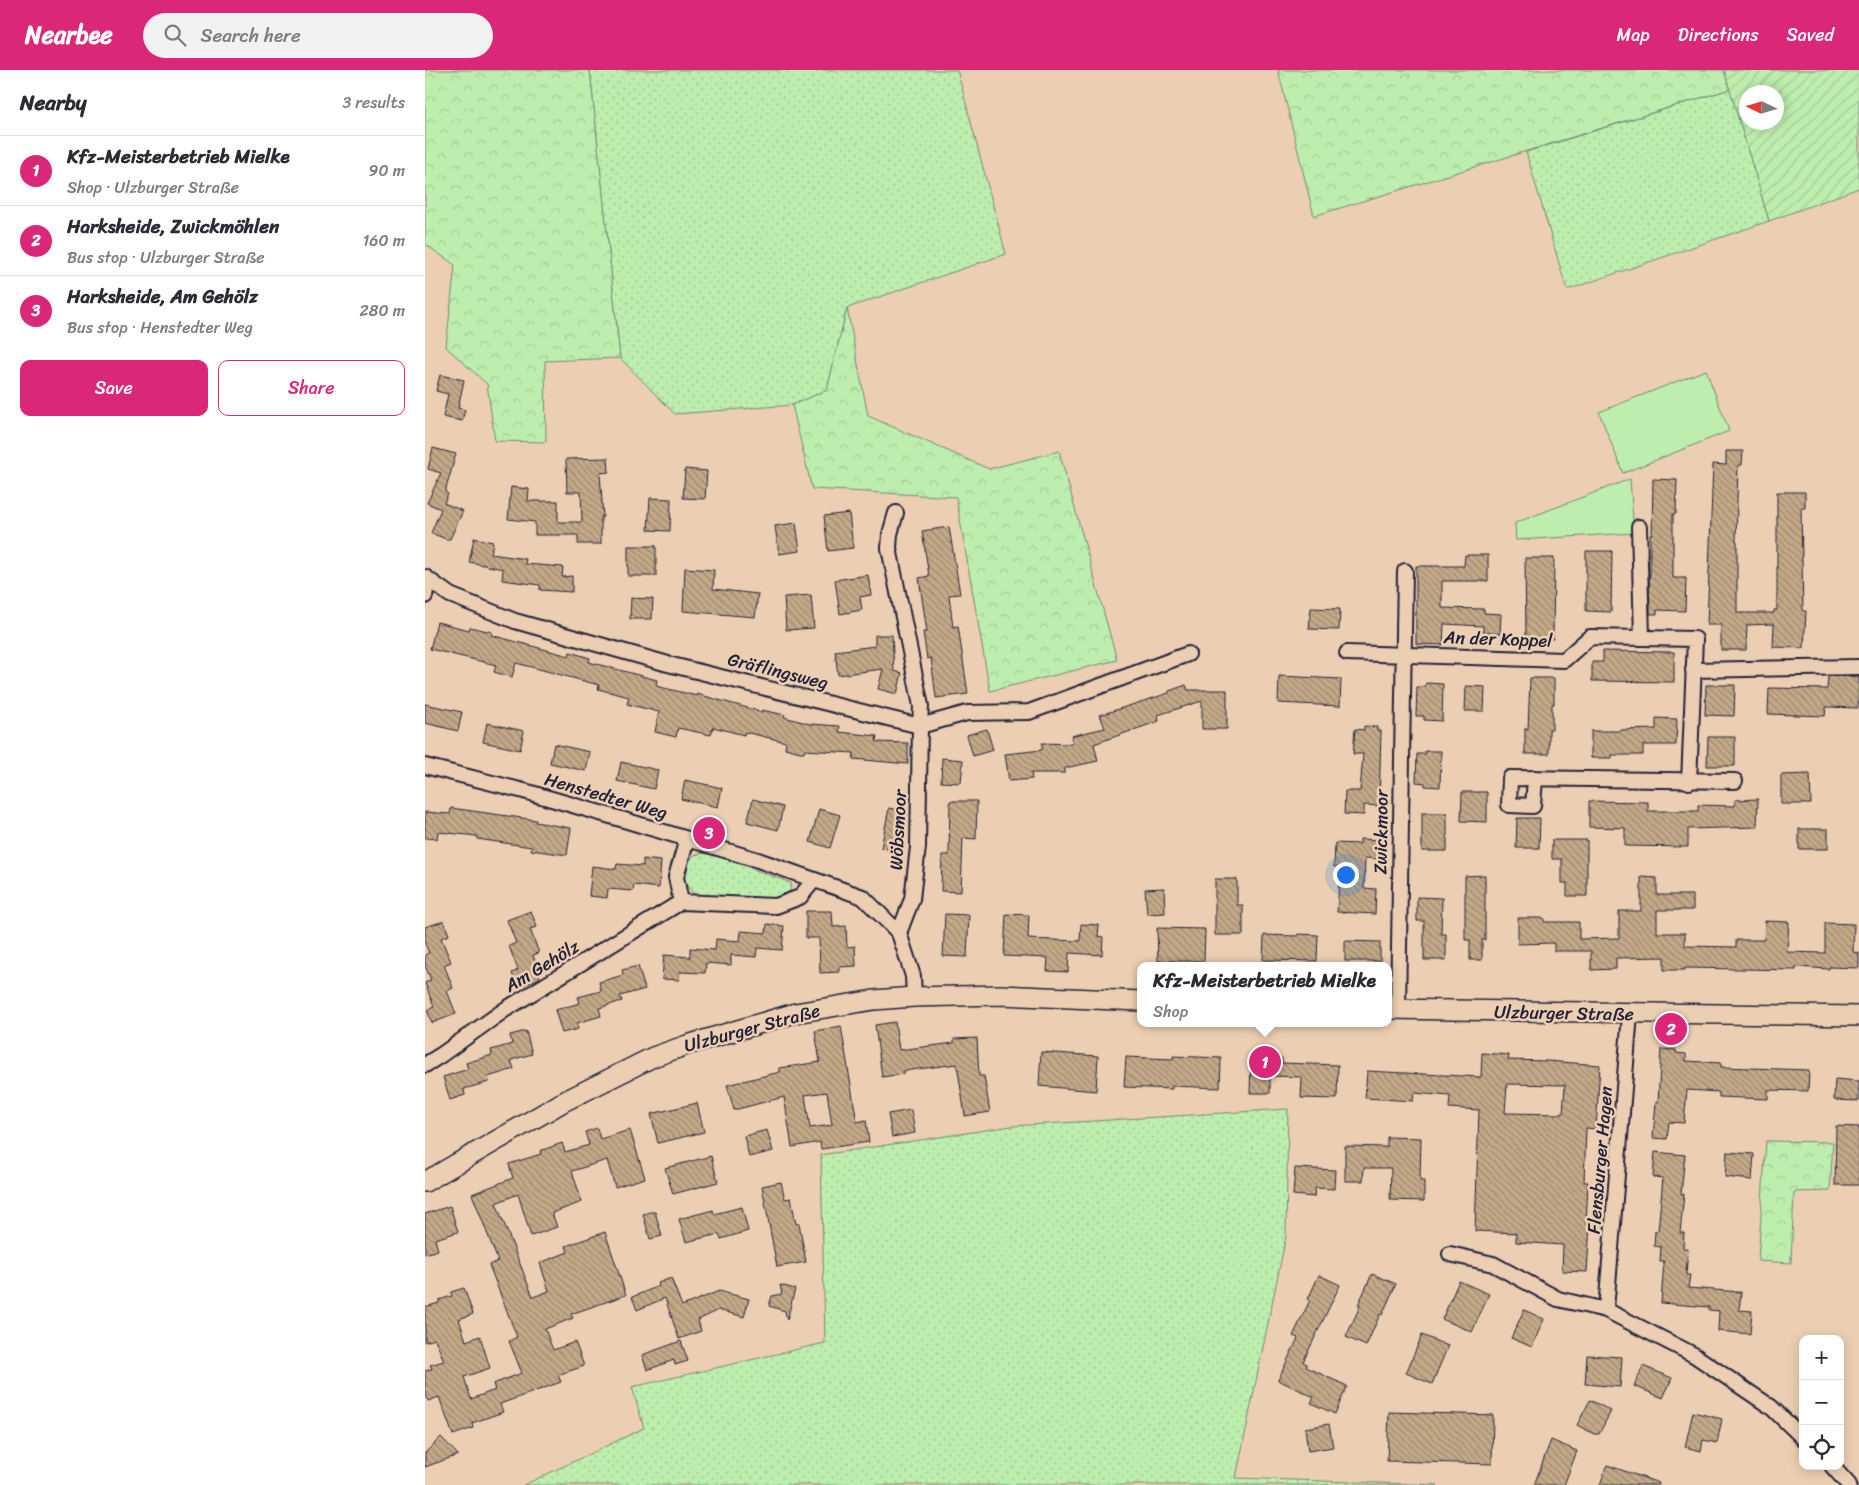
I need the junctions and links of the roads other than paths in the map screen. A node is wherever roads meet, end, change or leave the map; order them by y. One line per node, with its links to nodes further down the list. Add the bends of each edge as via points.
1 (896, 513): 12 (street, via 889,534 889,548 921,706)
2 (1639, 527): 6 (street)
3 (1405, 571): 9 (street, Zwickmoor)
4 (427, 578): 5 (street); 12 (street, Gräflingsweg, via 450,595 515,621 668,664)
5 (425, 596)
6 (1642, 637): 9 (street, An der Koppel, via 1590,637 1564,660); 11 (street, An der Koppel, via 1695,638)
7 (1347, 653): 9 (street)
8 (1188, 654): 12 (street, via 1029,712 967,713)
9 (1403, 655): 23 (street, Zwickmoor)
10 (1859, 667): 11 (street)
11 (1693, 670): 16 (street, An der Koppel)
12 (920, 726): 20 (street, Wöbsmoor, via 918,847 912,899)
13 (425, 766): 17 (street, Henstedter Weg)
14 (1535, 778): 16 (street)
15 (1735, 781): 16 (street)
16 (1689, 782)
17 (687, 839): 18 (street, Henstedter Weg); 19 (street, via 676,877)
18 (814, 880): 19 (street, via 801,897 776,906); 20 (street, Henstedter Weg, via 863,897)
19 (681, 902): 26 (street, Am Gehölz, via 506,1009)
20 (899, 933): 21 (street, Henstedter Weg, via 913,976)
21 (914, 997): 22 (main road, Ulzburger Straße, via 991,995); 27 (main road, Ulzburger Straße, via 795,1013 653,1057 563,1102)
22 (1137, 1001)
23 (1393, 1010): 24 (main road, Ulzburger Straße)
24 (1630, 1014): 25 (main road, Ulzburger Straße); 29 (street, Flensburger Hagen)
25 (1859, 1016)
26 (425, 1065)
27 (425, 1182)
28 (1450, 1254): 29 (street, via 1493,1264 1558,1299)
29 (1606, 1310): 30 (street, via 1694,1356 1771,1408)
30 (1799, 1434)
31 (1836, 1470): 32 (street)
32 (1849, 1485)

